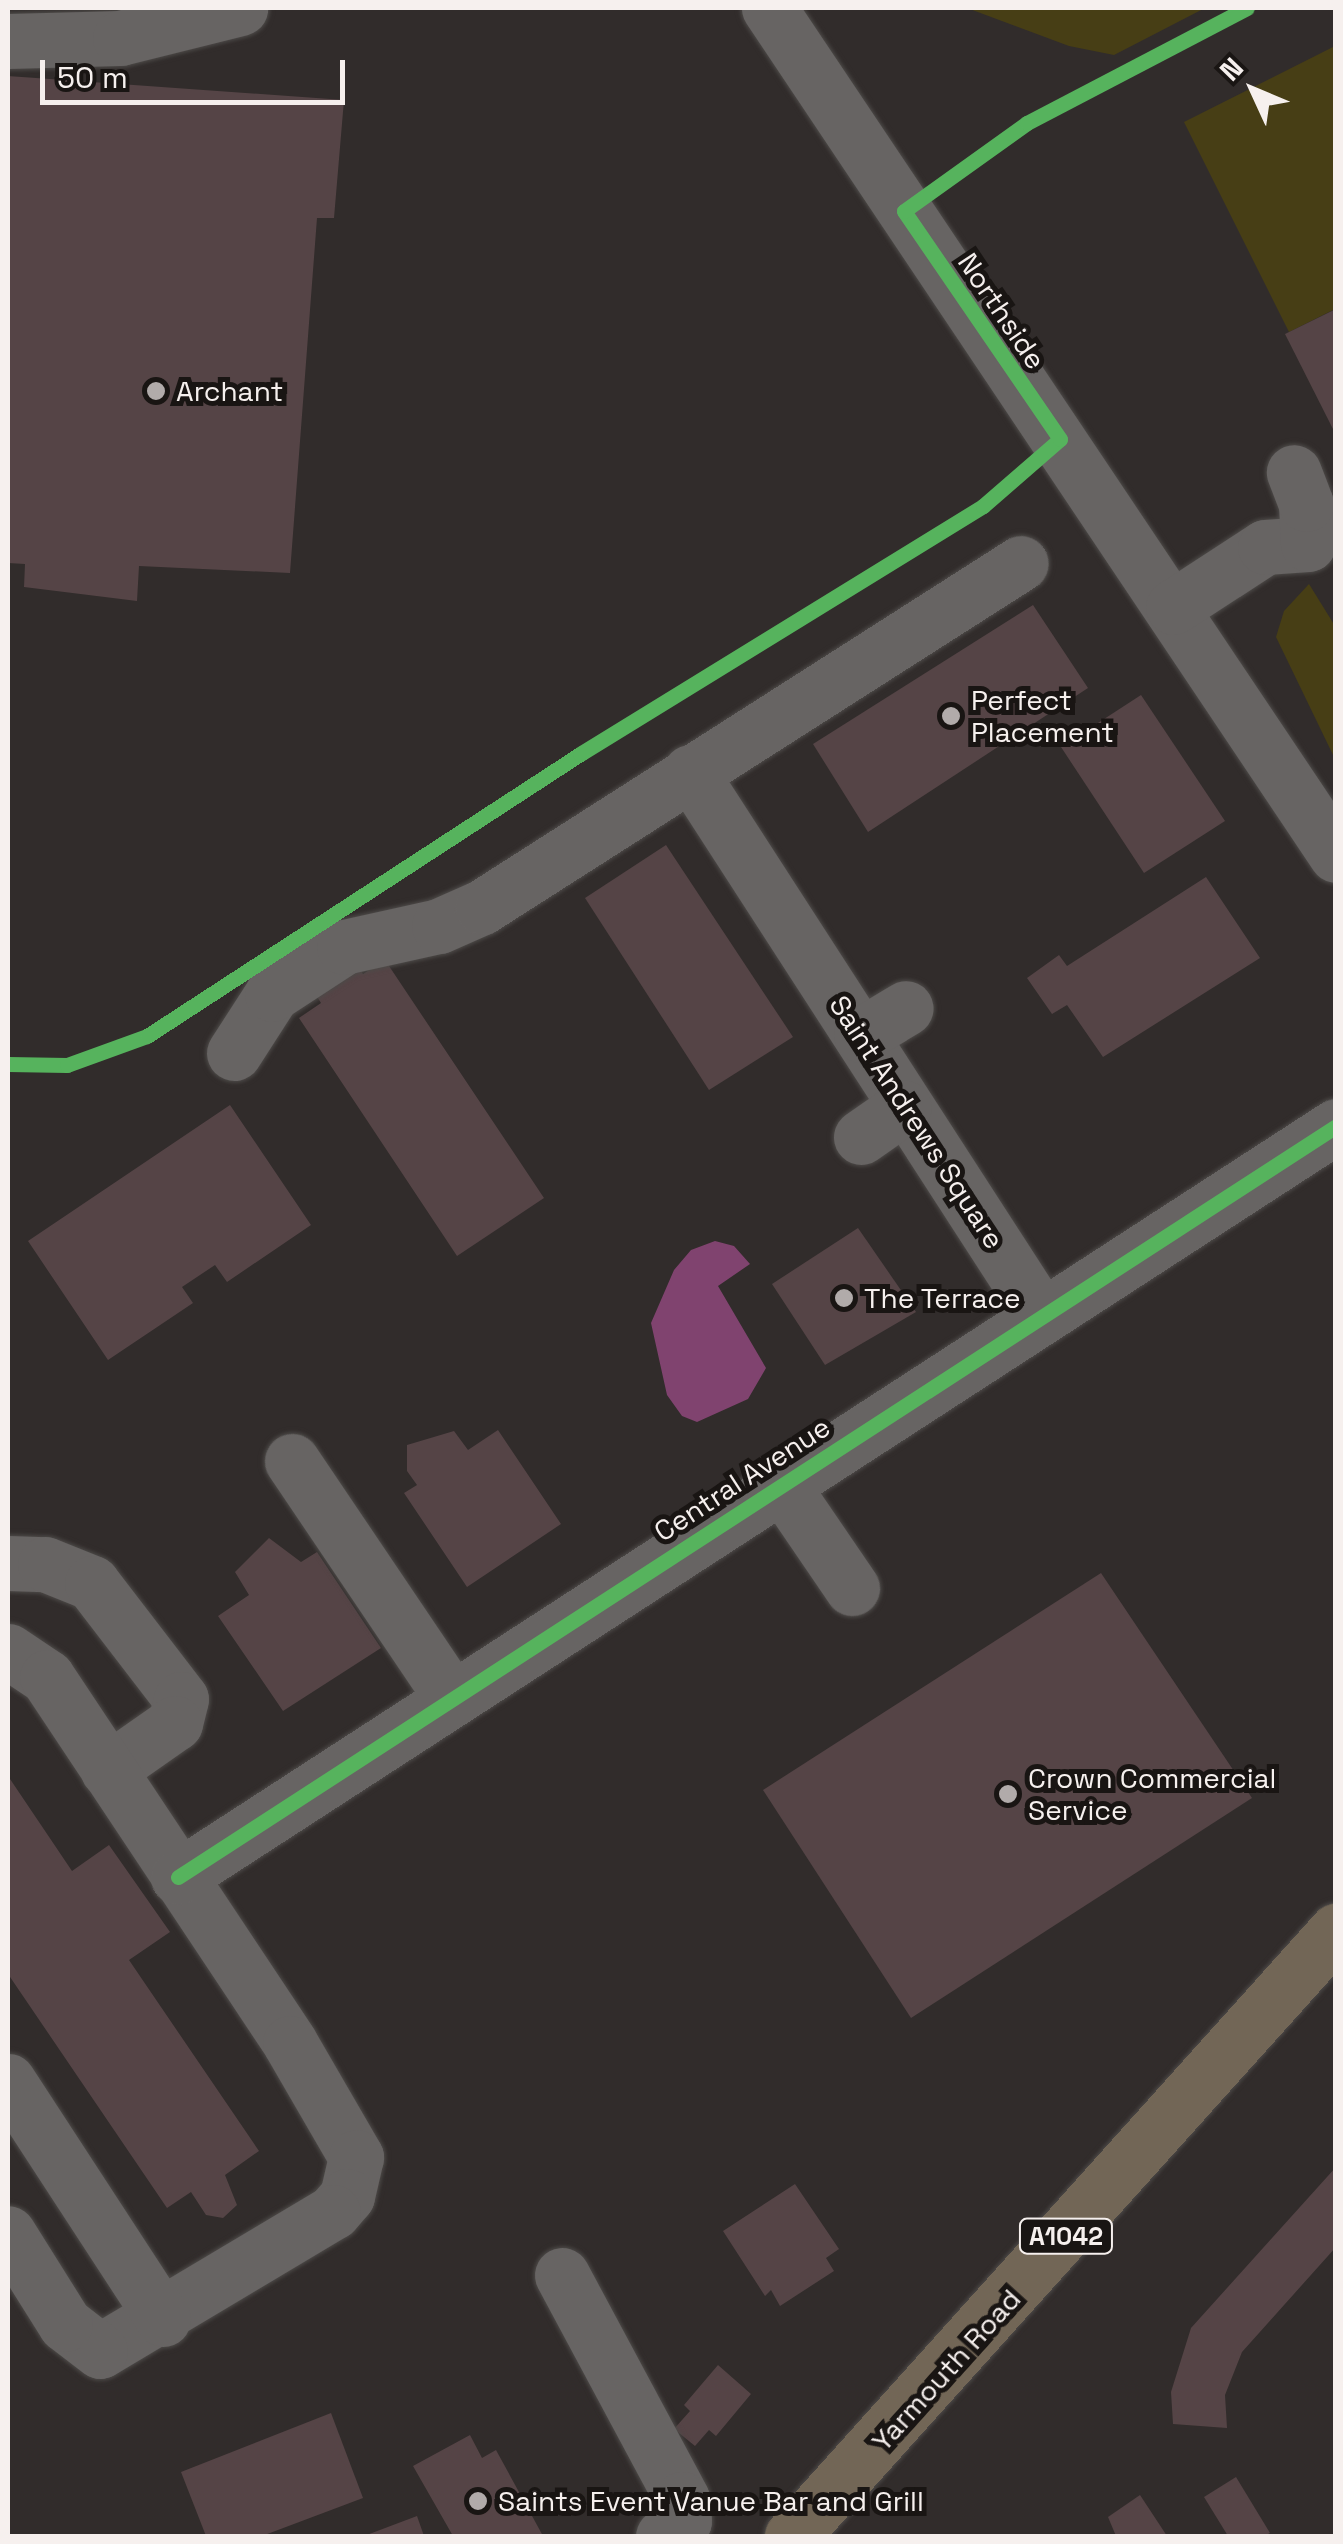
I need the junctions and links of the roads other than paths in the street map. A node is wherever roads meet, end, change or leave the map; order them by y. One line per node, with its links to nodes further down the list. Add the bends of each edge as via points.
1 (240, 8): 3 (street, via 120,38)
2 (769, 8): 6 (street, Northside)
3 (8, 41)
4 (1294, 472): 6 (street, via 1306,504 1308,544 1264,547)
5 (1021, 563): 7 (street)
6 (1173, 607): 8 (street, Northside)
7 (690, 772): 9 (street, via 482,907 440,926 344,948 272,994); 11 (street, Saint Andrews Square, via 792,929 884,1021 883,1122 1000,1208)
8 (1336, 855)
9 (234, 1052)
10 (1336, 1126): 11 (street, Central Avenue)
11 (1042, 1316): 13 (street, Central Avenue)
12 (292, 1461): 17 (street)
13 (781, 1484): 15 (street); 17 (street, Central Avenue)
14 (8, 1562): 18 (street, via 45,1564 92,1583 181,1698 176,1724)
15 (852, 1588)
16 (8, 1651): 18 (street, via 47,1677)
17 (452, 1698): 19 (street, Central Avenue)
18 (108, 1770): 19 (street)
19 (178, 1877): 24 (street, via 346,2131 356,2168 347,2196 332,2212)
20 (1336, 1930): 26 (highway, Yarmouth Road / A1042)
21 (8, 2082): 24 (street)
22 (8, 2234): 24 (street, via 83,2344 100,2351)
23 (562, 2275): 25 (street, via 682,2499 684,2521)
24 (163, 2319)
25 (663, 2536)
26 (792, 2536)

